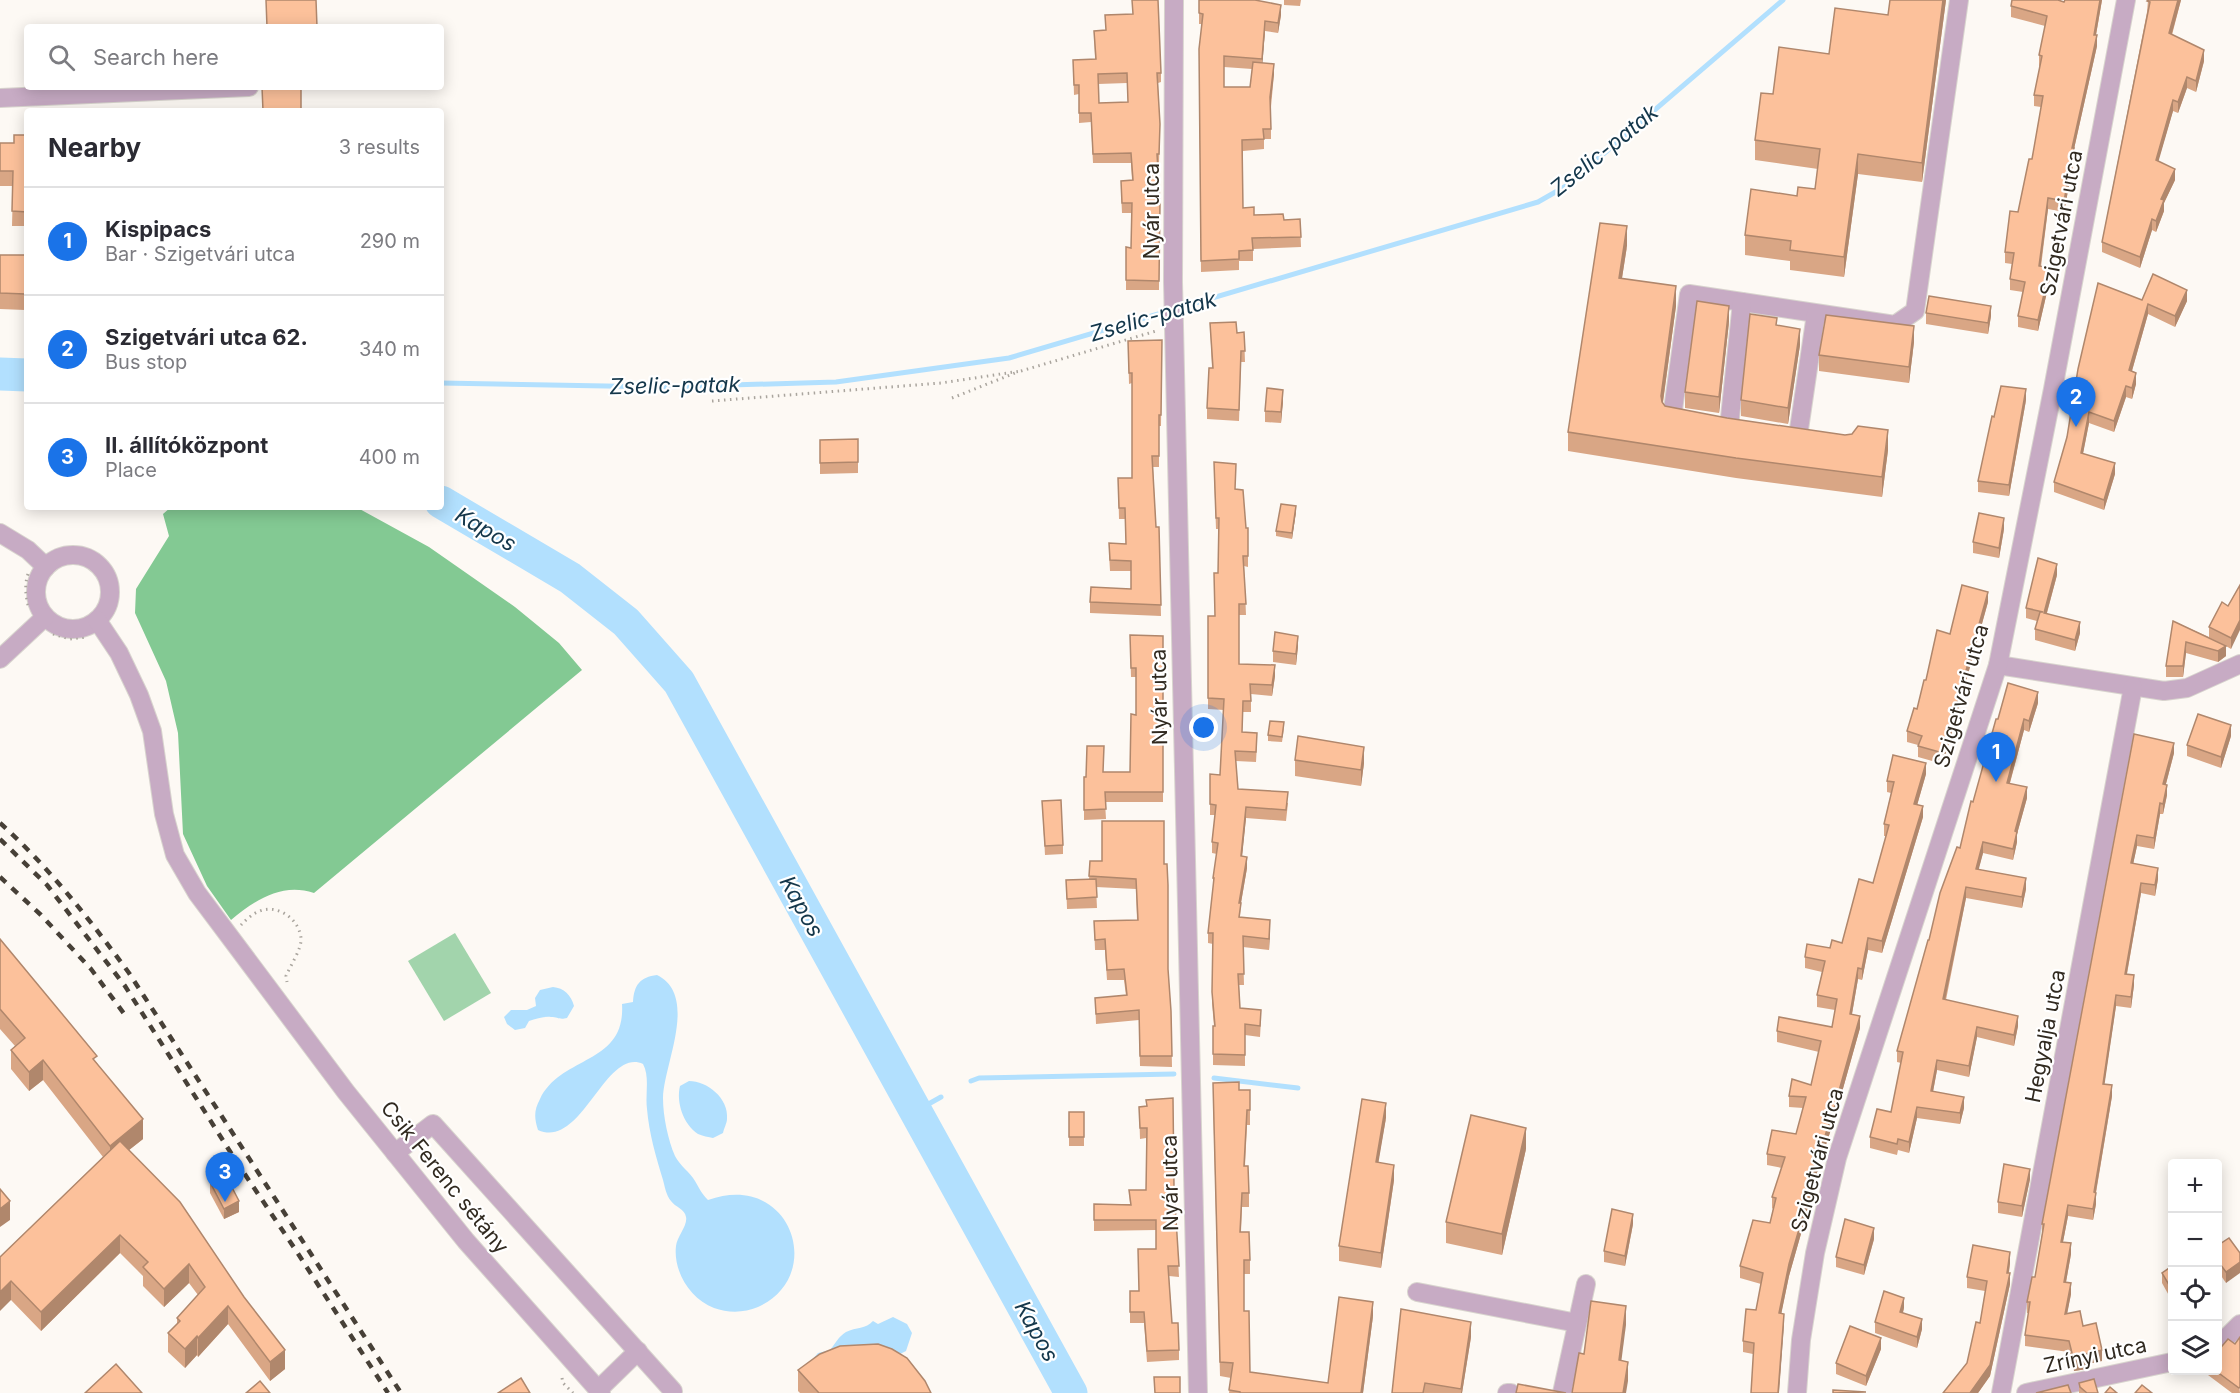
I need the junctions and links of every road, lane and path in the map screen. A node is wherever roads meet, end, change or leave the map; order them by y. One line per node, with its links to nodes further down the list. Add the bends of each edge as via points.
1 (1174, 0): 8 (street, Nyár utca)
2 (1959, 0): 7 (street, via 1915,311 1895,324)
3 (2126, 0): 21 (street, Szigetvári utca)
4 (181, 90): 5 (street)
5 (0, 98)
6 (1742, 302): 7 (street); 12 (street); 12 (street, via 1689,294 1672,417)
7 (1816, 314): 14 (street, via 1792,435)
8 (1175, 319): 9 (path); 35 (street, Nyár utca)
9 (1021, 371): 10 (path); 11 (path, via 940,383)
10 (952, 398)
11 (712, 400)
12 (1729, 427): 13 (street)
13 (1752, 430)
14 (1817, 439)
15 (0, 533): 16 (street, via 28,550)
16 (38, 568): 17 (street); 17 (path, via 26,580 25,596); 18 (street, via 64,556 89,559 98,566 109,587 109,600)
17 (37, 614): 18 (street, via 65,628 77,629); 19 (street)
18 (97, 620): 23 (street, Csik Ferenc sétány, via 118,652 152,731 164,814 175,855)
19 (0, 659)
20 (2240, 664): 22 (street, via 2187,688 2163,691)
21 (1998, 665): 22 (street); 37 (street, Szigetvári utca, via 1837,1158 1815,1253)
22 (2133, 687): 38 (street, Hegyalja utca)
23 (228, 937): 24 (path, via 260,910 285,913 296,924 301,938 300,950 286,976); 25 (street, Csik Ferenc sétány)
24 (288, 986)
25 (395, 1153): 31 (street, via 433,1124); 33 (street, Csik Ferenc sétány)
26 (1586, 1284): 28 (street)
27 (1417, 1292): 28 (street)
28 (1577, 1323): 36 (street)
29 (2240, 1324): 30 (street)
30 (2222, 1339)
31 (638, 1352): 33 (street); 34 (street)
32 (2168, 1363): 39 (street, Zrínyi utca)
33 (600, 1391)
34 (674, 1391)
35 (1198, 1393)
36 (1562, 1393)
37 (1797, 1393)
38 (2001, 1393)
39 (2026, 1393)

